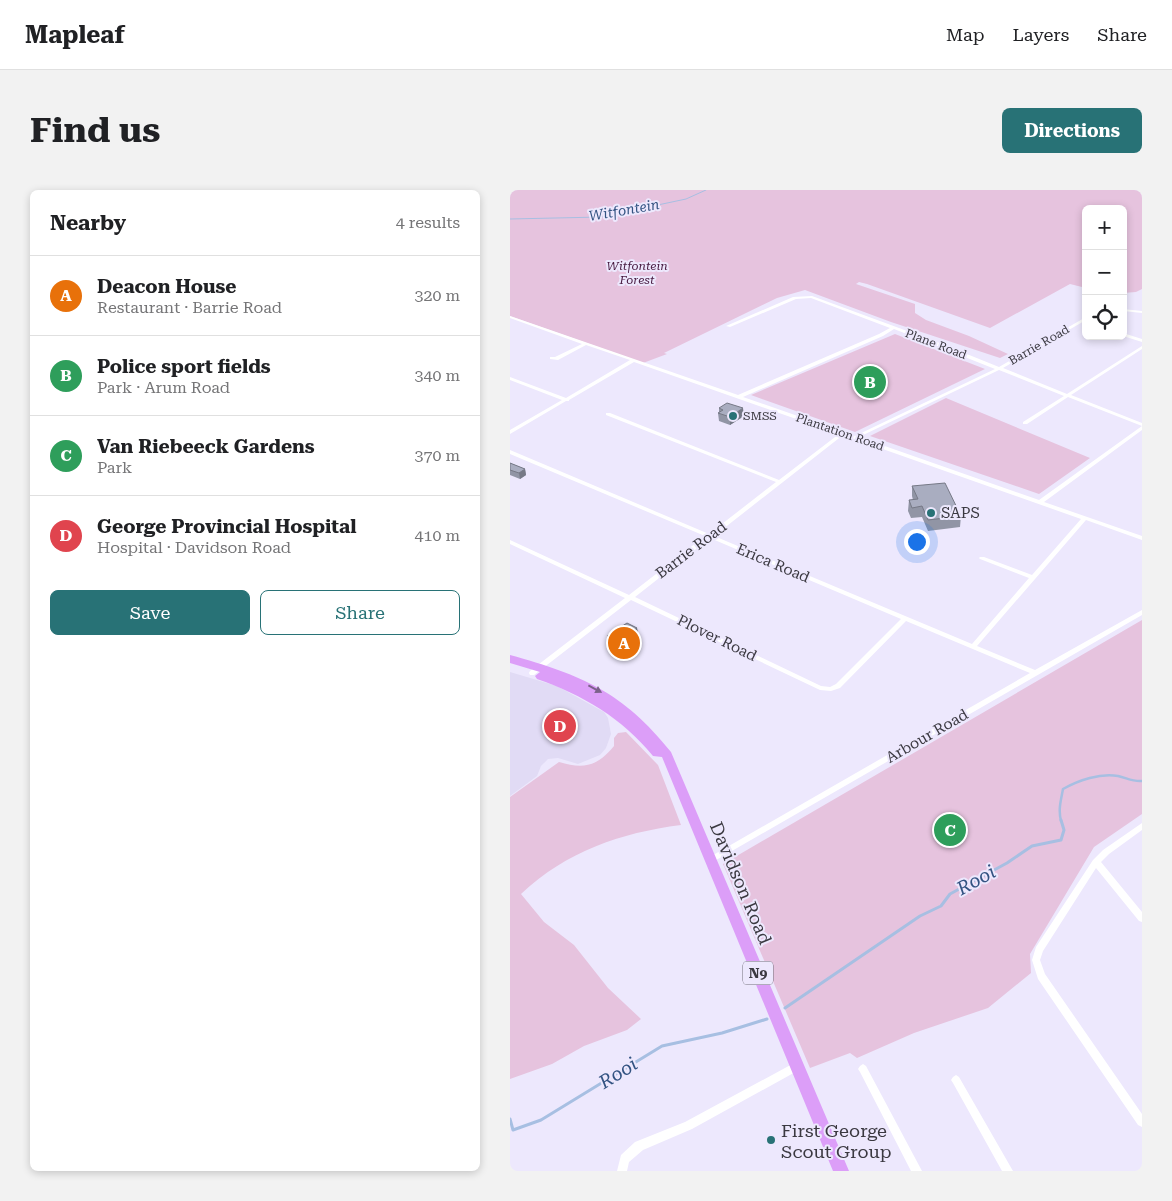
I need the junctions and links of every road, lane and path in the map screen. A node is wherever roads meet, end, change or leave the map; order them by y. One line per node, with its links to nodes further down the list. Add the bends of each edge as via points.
1 (1127, 310): 2 (street)
2 (1142, 312)
3 (510, 317): 9 (street, Plantation Road)
4 (1082, 321): 13 (street, Barrie Road)
5 (728, 326): 6 (street, Plane Road, via 803,296)
6 (893, 328): 13 (street, Plane Road); 15 (street)
7 (1127, 335): 8 (street)
8 (1142, 341)
9 (586, 344): 11 (street); 12 (street, Plantation Road)
10 (1142, 347): 16 (street)
11 (552, 358)
12 (634, 360): 15 (street, Plantation Road); 17 (street)
13 (998, 369): 16 (street, Plane Road); 23 (street, Barrie Road)
14 (510, 378): 17 (street)
15 (740, 396): 22 (street, Plantation Road)
16 (1067, 396): 19 (street); 20 (street, Plane Road)
17 (567, 400): 21 (street)
18 (608, 414): 25 (street)
19 (1025, 423)
20 (1142, 427): 26 (street)
21 (510, 432)
22 (843, 433): 23 (street, Plantation Road); 25 (street, Barrie Road)
23 (856, 437): 26 (street, Plantation Road)
24 (510, 452): 28 (street, Erica Road)
25 (780, 482): 28 (street, Barrie Road)
26 (1040, 502): 27 (street, Plantation Road)
27 (1085, 518): 29 (street, Plantation Road); 32 (street)
28 (710, 536): 33 (street, Barrie Road); 35 (street, Erica Road)
29 (1142, 538)
30 (510, 542): 33 (street, Plover Road)
31 (982, 558): 32 (street)
32 (1034, 578): 36 (street)
33 (630, 597): 35 (street, Plover Road, via 826,689 841,683); 39 (street, Barrie Road)
34 (1142, 612): 40 (street, Arbour Road)
35 (905, 619): 36 (street, Erica Road)
36 (973, 647): 40 (street, Erica Road)
37 (510, 659): 39 (highway, Davidson Road / N9)
38 (510, 666): 39 (highway, Davidson Road / N9)
39 (536, 670): 42 (highway, Davidson Road / N9, via 605,706 643,737 674,776)
40 (1035, 673): 42 (street, Arbour Road)
41 (1142, 826): 43 (street)
42 (711, 860): 45 (highway, Davidson Road / N9)
43 (1096, 862): 44 (street); 48 (street, via 1043,943 1036,960 1041,976)
44 (1142, 918)
45 (796, 1067): 49 (street, via 688,1126 630,1152); 50 (highway, Davidson Road / N9)
46 (863, 1069): 51 (street)
47 (956, 1080): 52 (street)
48 (1142, 1122)
49 (622, 1171)
50 (841, 1171)
51 (917, 1171)
52 (1008, 1171)

